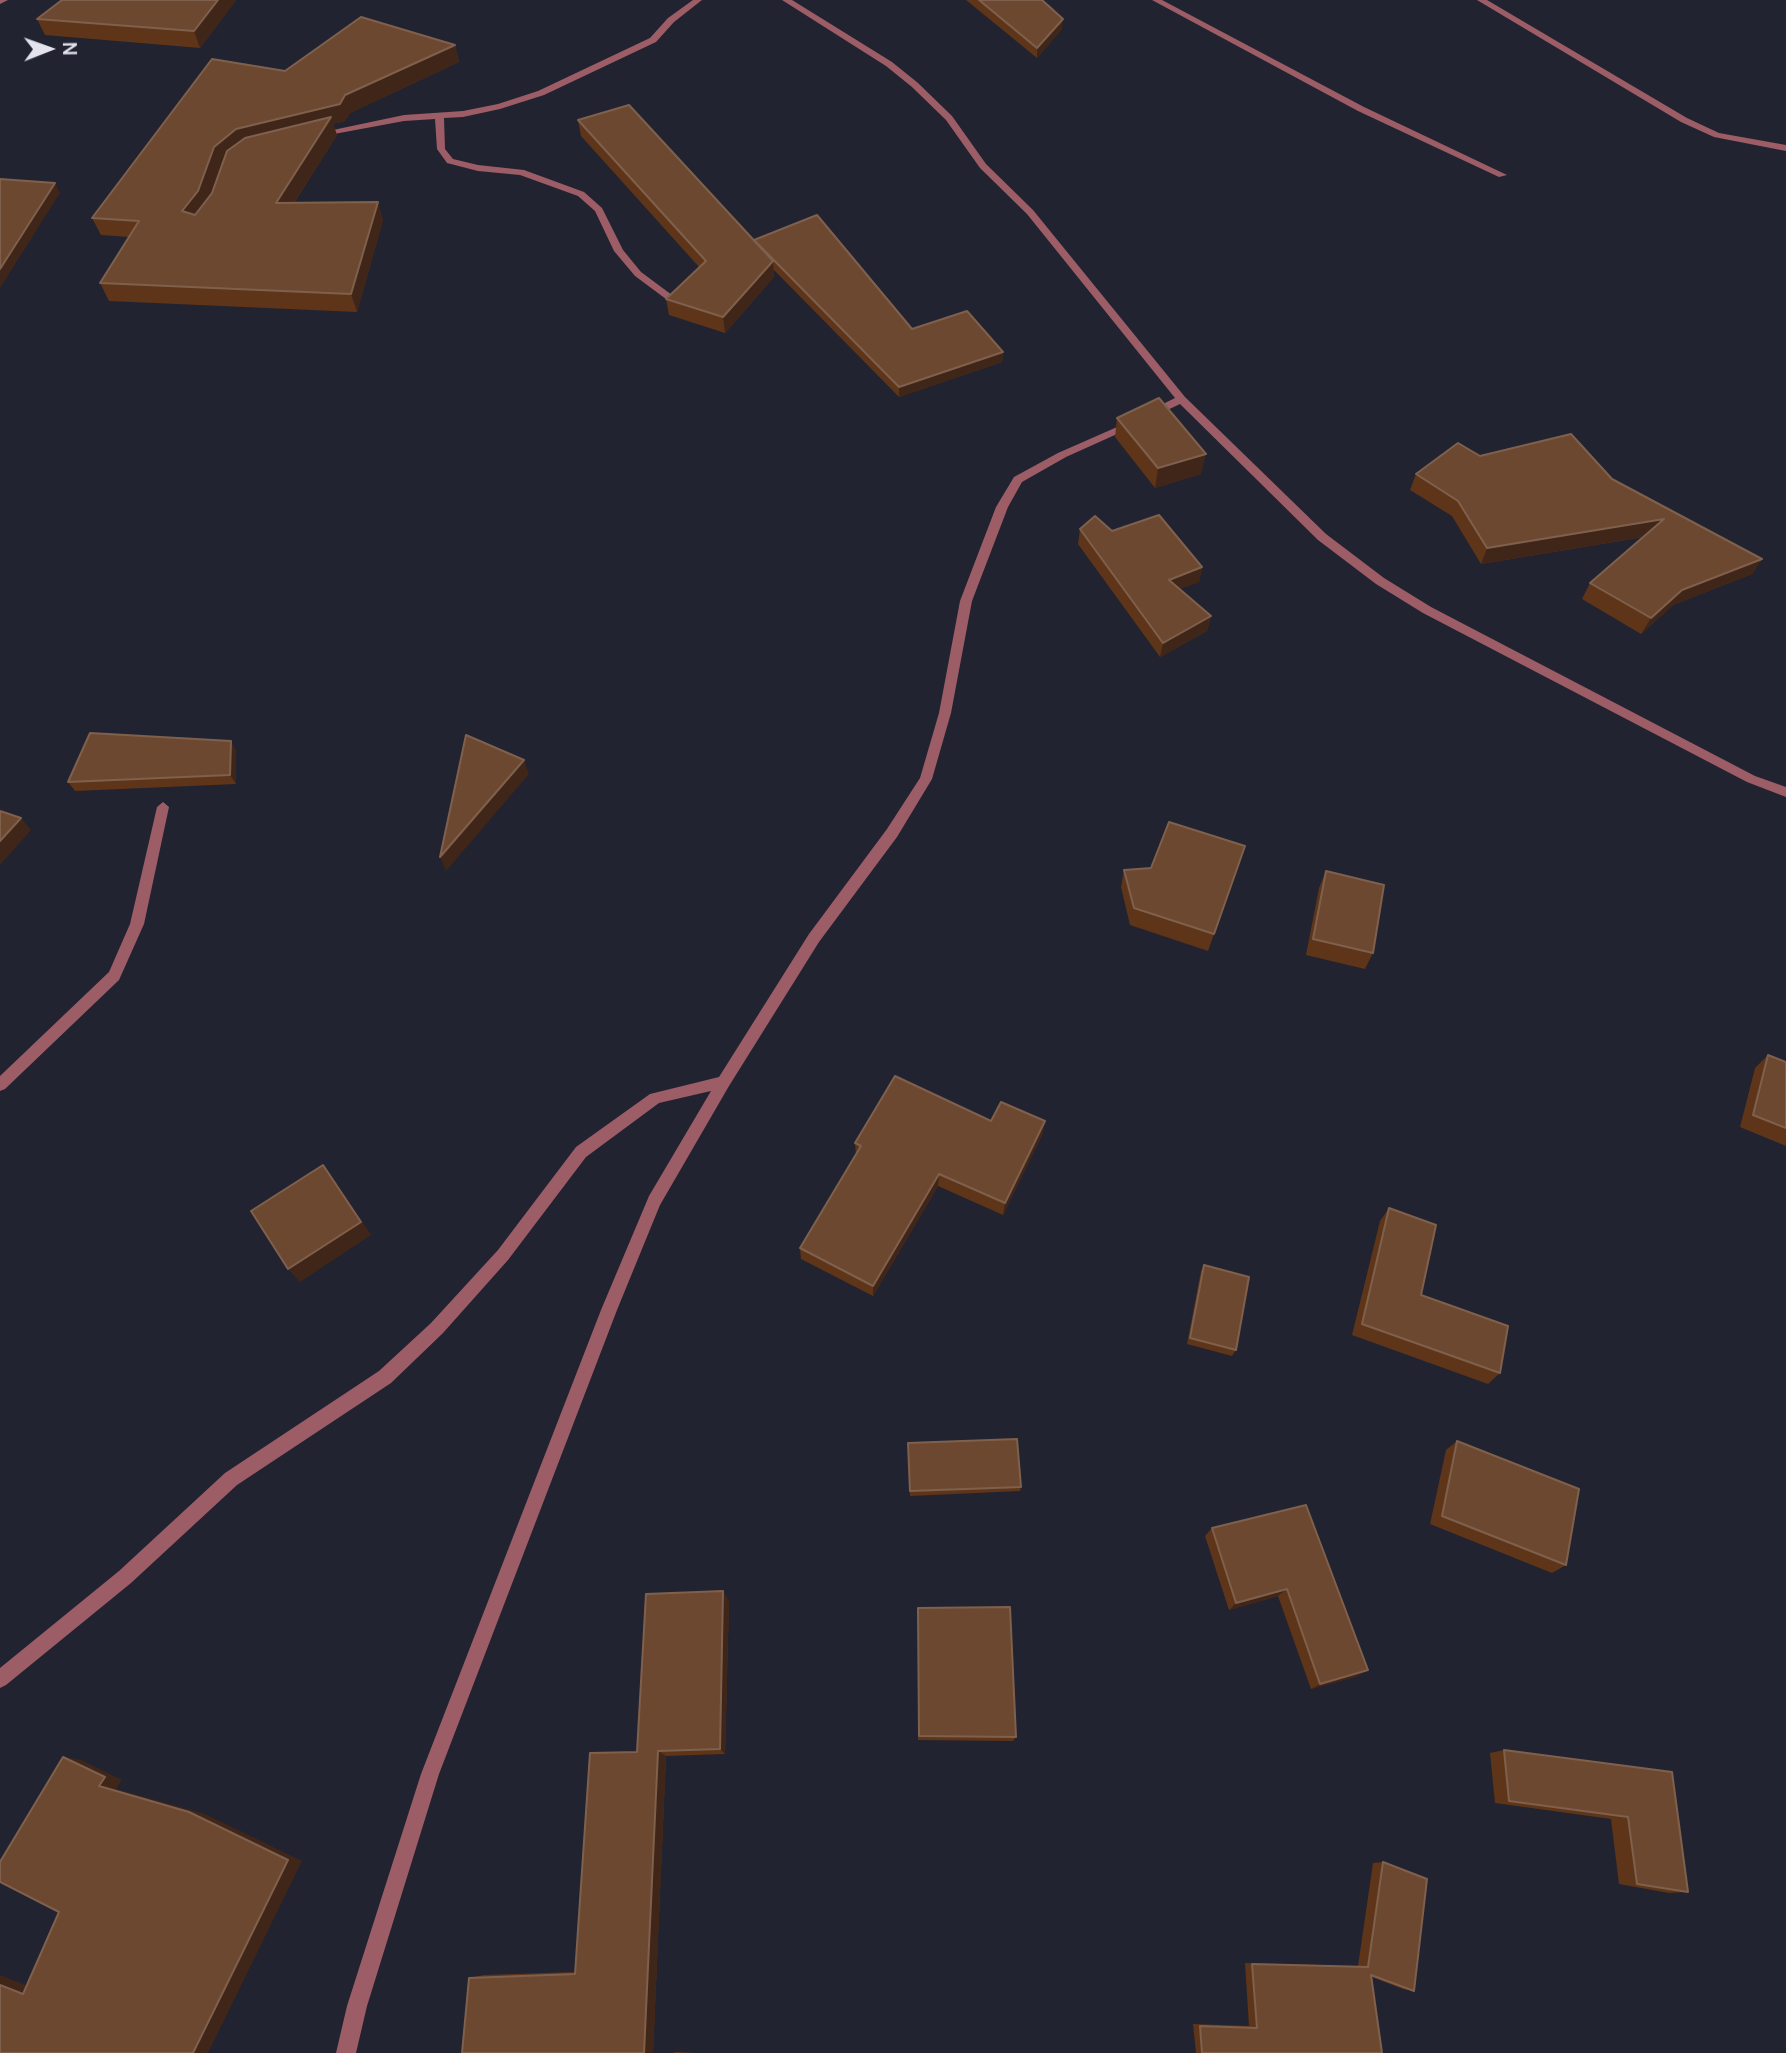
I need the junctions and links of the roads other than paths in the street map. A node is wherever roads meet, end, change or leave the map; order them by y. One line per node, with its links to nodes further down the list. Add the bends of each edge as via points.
1 (698, 0): 5 (street, via 653,40 541,93 500,106)
2 (786, 0): 10 (street, via 889,64 949,118 983,166 1030,212)
3 (1156, 0): 8 (street, via 1362,109)
4 (1481, 0): 7 (street, via 1684,120 1717,135)
5 (439, 116): 6 (street, via 345,127); 9 (street, via 441,149 450,161 521,172 581,194 599,210 619,251 638,274)
6 (305, 138)
7 (1785, 149)
8 (1502, 175)
9 (673, 300)
10 (1181, 399): 11 (street, via 1322,537 1380,581 1593,698 1751,779); 13 (street, via 1062,454 1018,480 1002,507 966,601 945,713 926,779 814,938)
11 (1786, 792)
12 (163, 807): 14 (street, via 137,924 114,976)
13 (724, 1082): 15 (street, via 655,1098 581,1152 503,1255 385,1377 231,1479 125,1577); 16 (street, via 654,1201 609,1310 430,1774)
14 (0, 1085)
15 (0, 1679)
16 (345, 2053)

